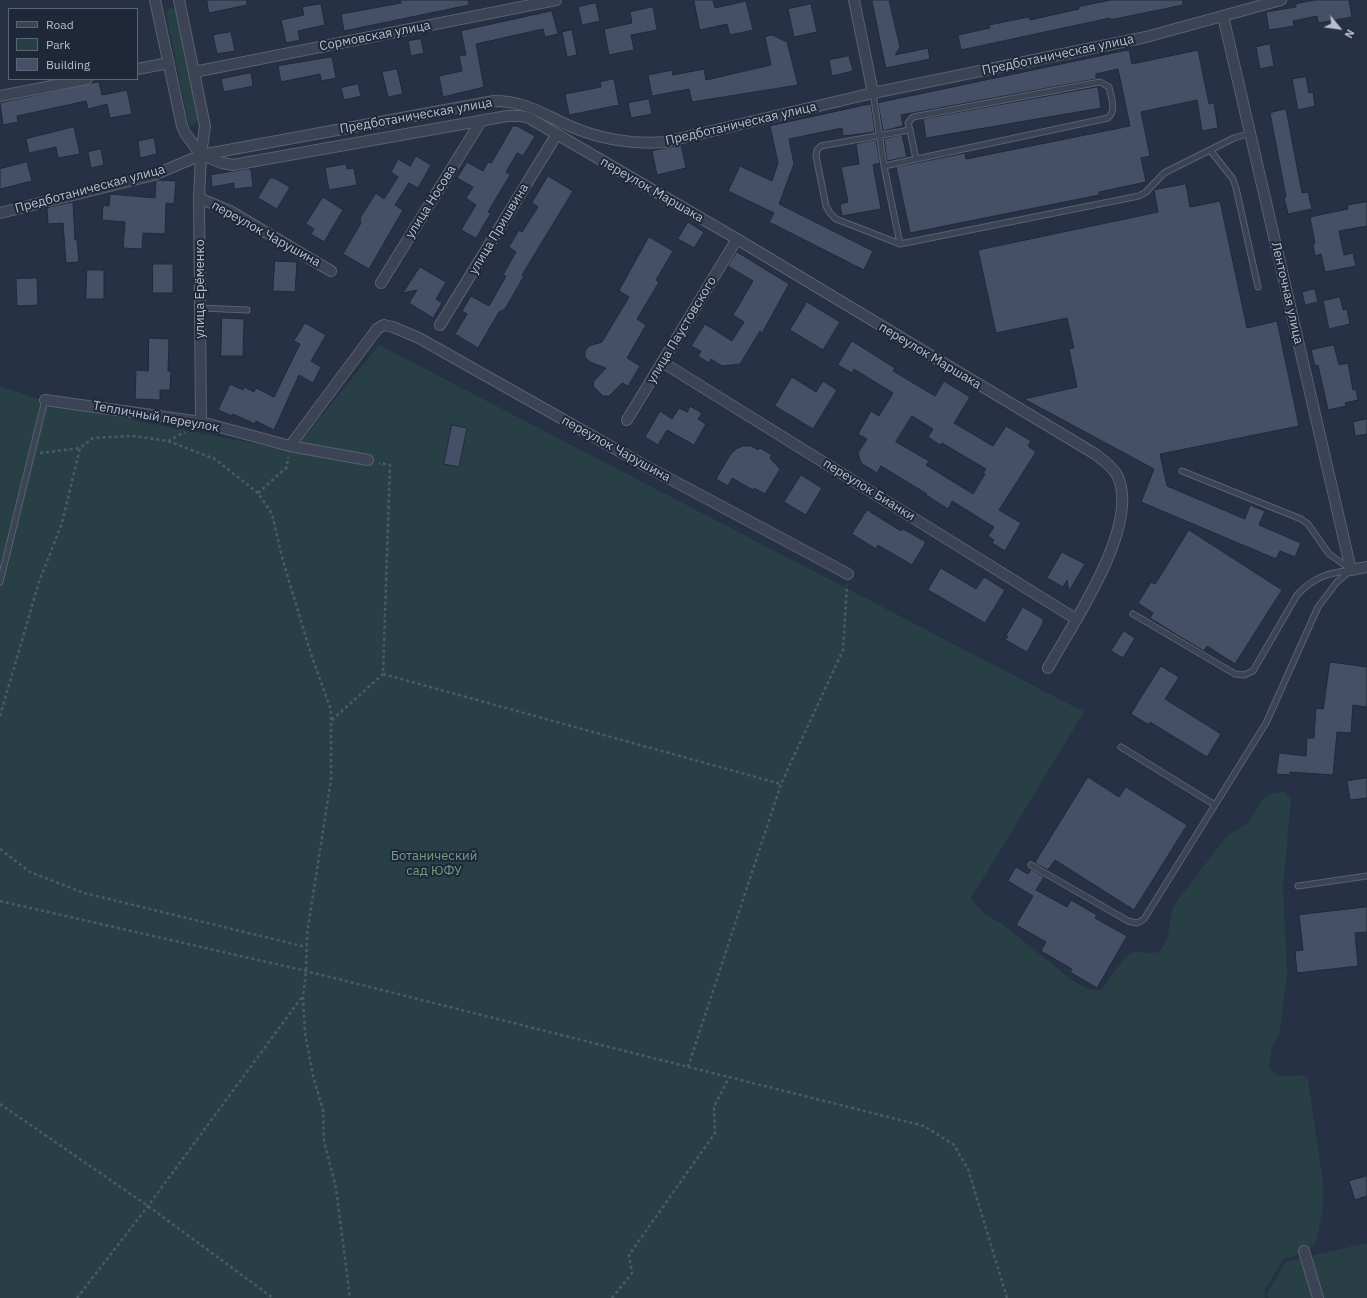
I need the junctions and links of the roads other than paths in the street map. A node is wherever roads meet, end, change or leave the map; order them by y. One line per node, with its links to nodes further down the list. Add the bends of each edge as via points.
1 (156, 0): 7 (street)
2 (179, 0): 9 (street, улица Ерёменко)
3 (556, 0): 9 (street, Сормовская улица)
4 (854, 0): 11 (street)
5 (1281, 0): 6 (street, Предботаническая улица)
6 (1223, 16): 11 (street, Предботаническая улица, via 1138,38); 15 (street, Ленточная улица)
7 (168, 63): 8 (street); 19 (street, via 182,126)
8 (138, 69)
9 (194, 72): 19 (street, улица Ерёменко, via 205,126)
10 (82, 80): 12 (street)
11 (873, 93): 17 (lane); 19 (street, Предботаническая улица, via 665,142 647,144 587,133 533,108 507,101 494,101)
12 (0, 96)
13 (481, 121): 16 (street, Предботаническая улица, via 521,116); 19 (street, Предботаническая улица, via 233,165); 27 (street, улица Носова)
14 (910, 130): 17 (lane); 20 (lane); 20 (lane, via 908,123 913,117 1100,82 1109,87 1114,109 1108,118)
15 (1251, 133): 18 (lane); 40 (street, Ленточная улица)
16 (557, 134): 24 (street, переулок Маршака); 31 (street, улица Пришвина)
17 (879, 135): 21 (lane); 25 (lane, via 822,146 817,150 816,156 826,206 830,213 836,219)
18 (1210, 150): 25 (lane, via 1164,173 1139,196); 28 (lane, via 1236,188)
19 (201, 155): 22 (street, улица Ерёменко); 23 (street, Предботаническая улица, via 154,175)
20 (916, 159): 21 (lane)
21 (884, 166): 25 (lane)
22 (199, 198): 26 (street, переулок Чарушина, via 230,211); 29 (street, улица Ерёменко)
23 (0, 213)
24 (737, 239): 32 (street, улица Паустовского); 44 (street, переулок Маршака, via 1095,454 1109,465 1117,475 1121,487 1121,517 1110,557)
25 (900, 244)
26 (331, 271)
27 (381, 283)
28 (1258, 287)
29 (200, 308): 30 (lane); 35 (street, улица Ерёменко)
30 (247, 310)
31 (440, 325)
32 (662, 362): 34 (street, улица Паустовского); 44 (street, переулок Бианки)
33 (45, 400): 35 (street, Тепличный переулок); 42 (lane)
34 (627, 420)
35 (201, 422): 36 (street, Тепличный переулок)
36 (290, 446): 37 (street, Тепличный переулок); 41 (street, переулок Чарушина, via 377,329 384,325 393,327 418,338 642,464)
37 (368, 460)
38 (1182, 471): 40 (lane, via 1301,519 1308,524 1328,554)
39 (1367, 567): 40 (street)
40 (1352, 570): 43 (lane, via 1324,574 1304,588 1297,595 1253,671 1244,675 1235,674); 47 (lane, via 1337,582 1318,607 1266,722)
41 (848, 574)
42 (0, 582)
43 (1133, 614)
44 (1076, 619): 45 (street, переулок Маршака)
45 (1048, 668)
46 (1121, 747): 47 (lane)
47 (1215, 805): 48 (lane, via 1144,919 1137,923 1128,921)
48 (1031, 865)
49 (1367, 876): 50 (lane)
50 (1298, 886)
51 (1304, 1251): 52 (street)
52 (1318, 1298)

